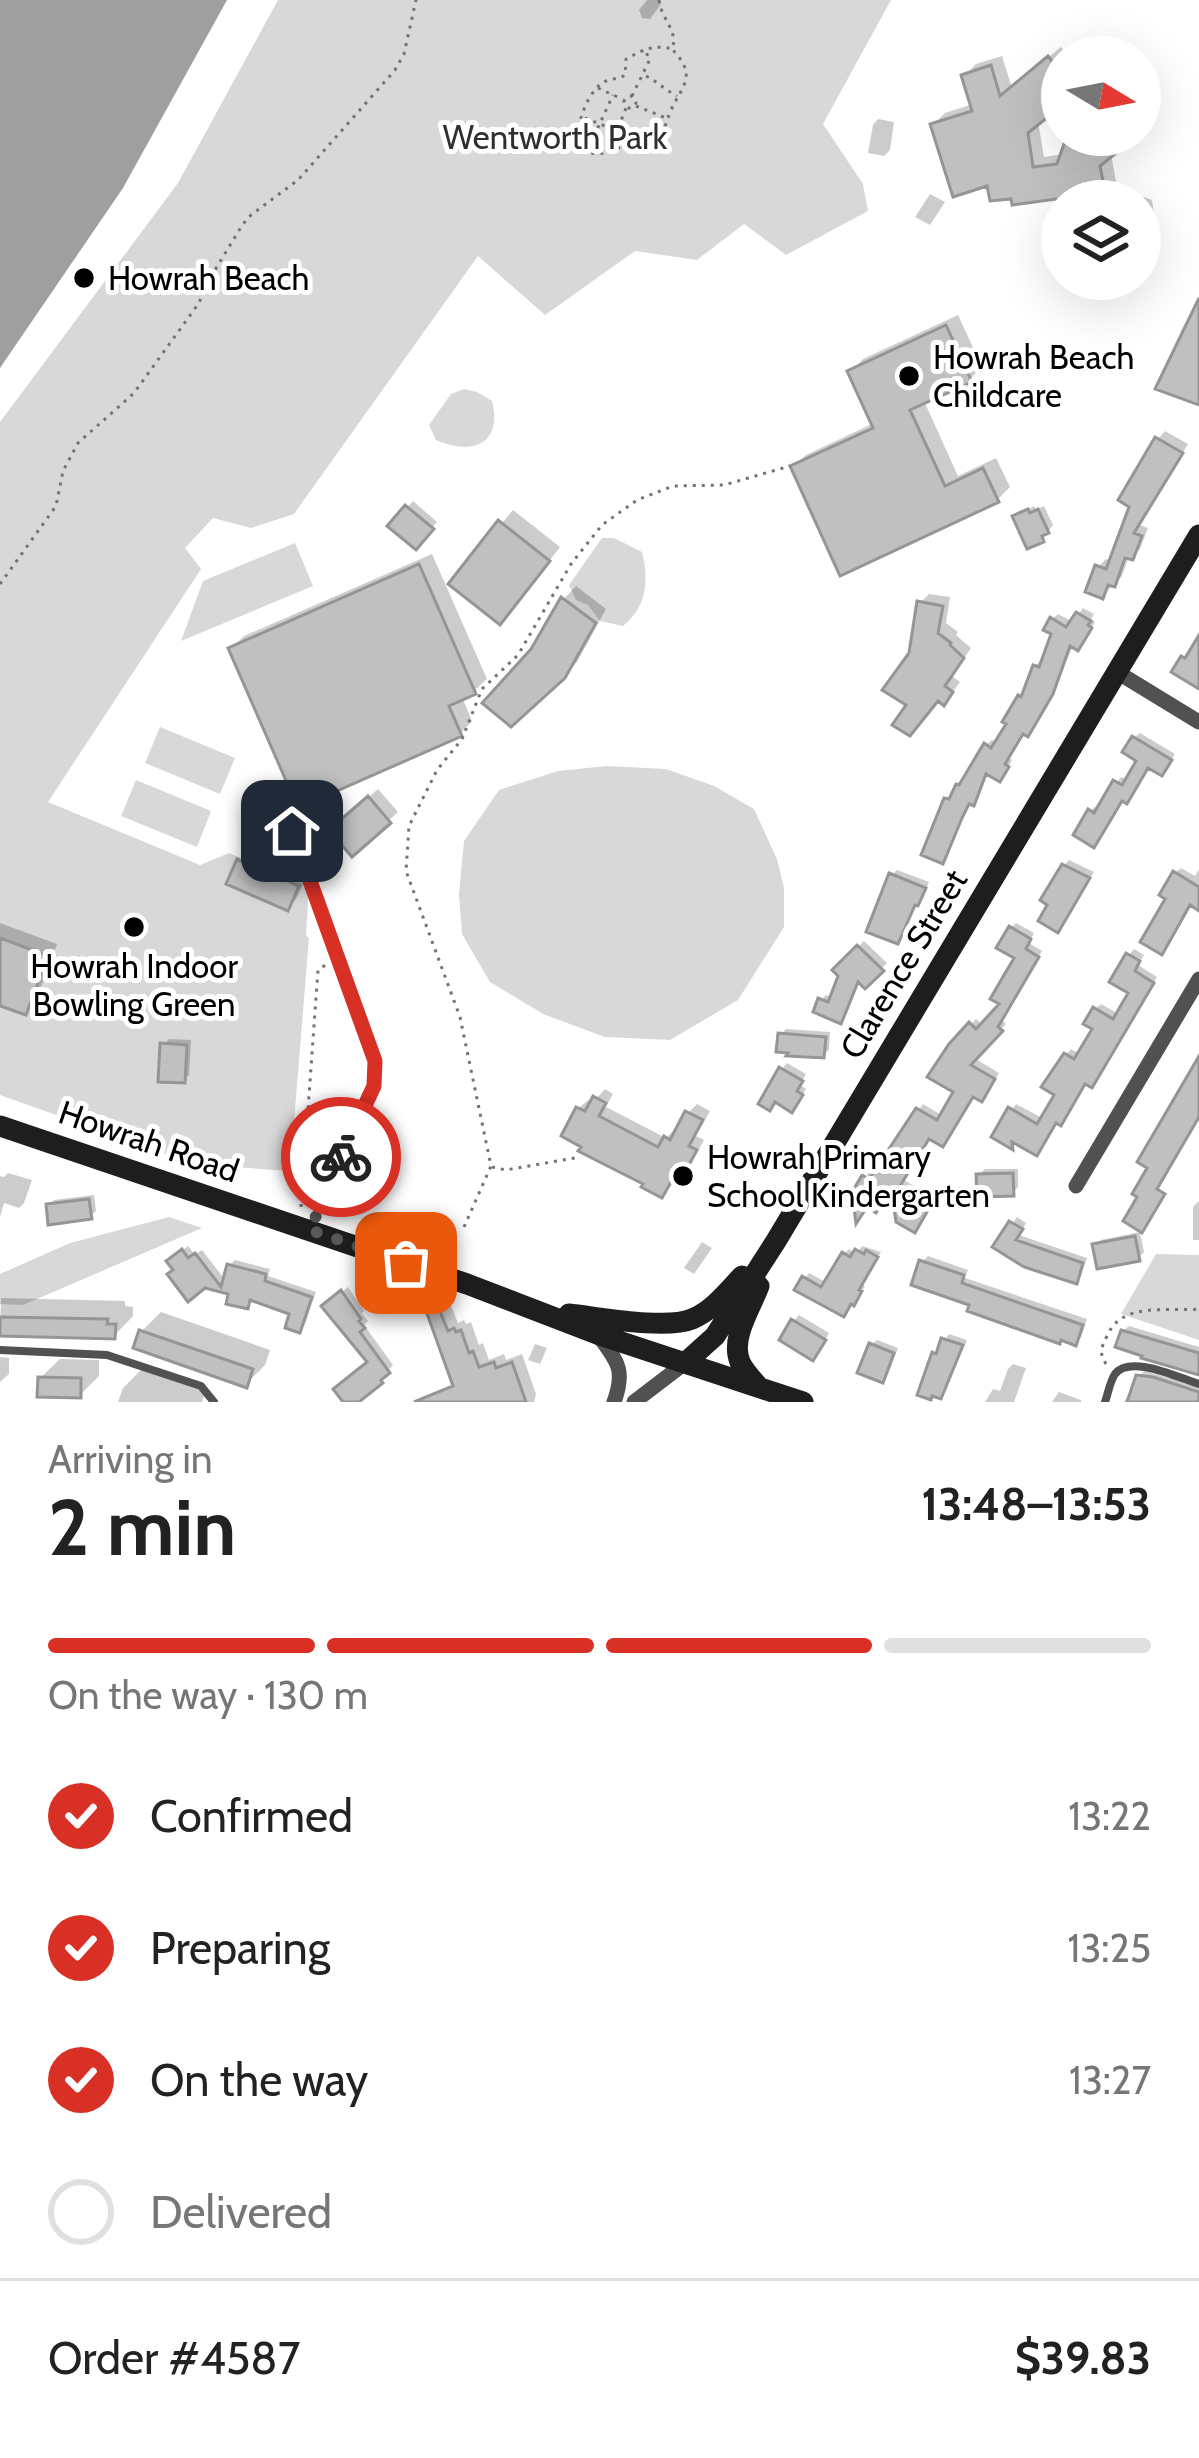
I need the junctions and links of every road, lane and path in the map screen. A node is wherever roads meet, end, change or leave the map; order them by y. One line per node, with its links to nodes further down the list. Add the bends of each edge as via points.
1 (416, 0): 21 (path, via 395,70 298,180 243,224 134,393 78,443 56,506)
2 (659, 0): 3 (path)
3 (672, 49): 4 (path); 9 (path, via 686,70)
4 (644, 50): 5 (path, via 650,59); 6 (path, via 626,59 626,75)
5 (643, 74): 8 (path); 9 (path)
6 (598, 87): 7 (path); 13 (path)
7 (613, 95): 10 (path); 15 (path)
8 (632, 96): 10 (path); 11 (path)
9 (679, 97): 14 (path)
10 (624, 100): 12 (path)
11 (635, 105): 12 (path); 14 (path)
12 (626, 108): 16 (path)
13 (582, 116): 15 (path); 18 (path, via 579,144)
14 (668, 119): 17 (path, via 658,135)
15 (599, 124): 16 (path); 18 (path)
16 (616, 130): 17 (path)
17 (622, 147): 18 (path)
18 (600, 154)
19 (790, 466): 29 (path, via 724,485 673,486 602,525 518,655 482,689 462,740 409,826 406,871 460,1017)
20 (1199, 535): 22 (main road, Clarence Street)
21 (0, 584)
22 (1117, 672): 23 (street); 33 (main road, Clarence Street)
23 (1199, 722)
24 (292, 831): 25 (lane)
25 (338, 957): 31 (path, via 318,970); 31 (lane, via 376,1072 365,1109)
26 (1199, 979): 30 (street)
27 (0, 1126): 31 (main road, Howrah Road)
28 (580, 1157): 29 (path)
29 (491, 1166): 32 (path)
30 (1076, 1186)
31 (304, 1220): 35 (main road, Howrah Road)
32 (464, 1227)
33 (776, 1241): 35 (main road, via 690,1320); 38 (main road, Clarence Street, via 715,1336); 41 (main road, via 739,1343 739,1360)
34 (1199, 1309): 39 (path, via 1117,1320 1101,1349)
35 (544, 1312): 36 (main road, Howrah Road)
36 (597, 1334): 38 (main road, Howrah Road); 43 (street, via 619,1365)
37 (0, 1350): 42 (lane, via 107,1354 201,1386)
38 (685, 1364): 41 (main road, Howrah Road); 44 (street, Clarence Street)
39 (1114, 1375): 40 (lane, via 1134,1365); 46 (lane)
40 (1199, 1384)
41 (758, 1386): 45 (main road, Howrah Road)
42 (214, 1402)
43 (614, 1402)
44 (634, 1402)
45 (803, 1402)
46 (1105, 1402)

